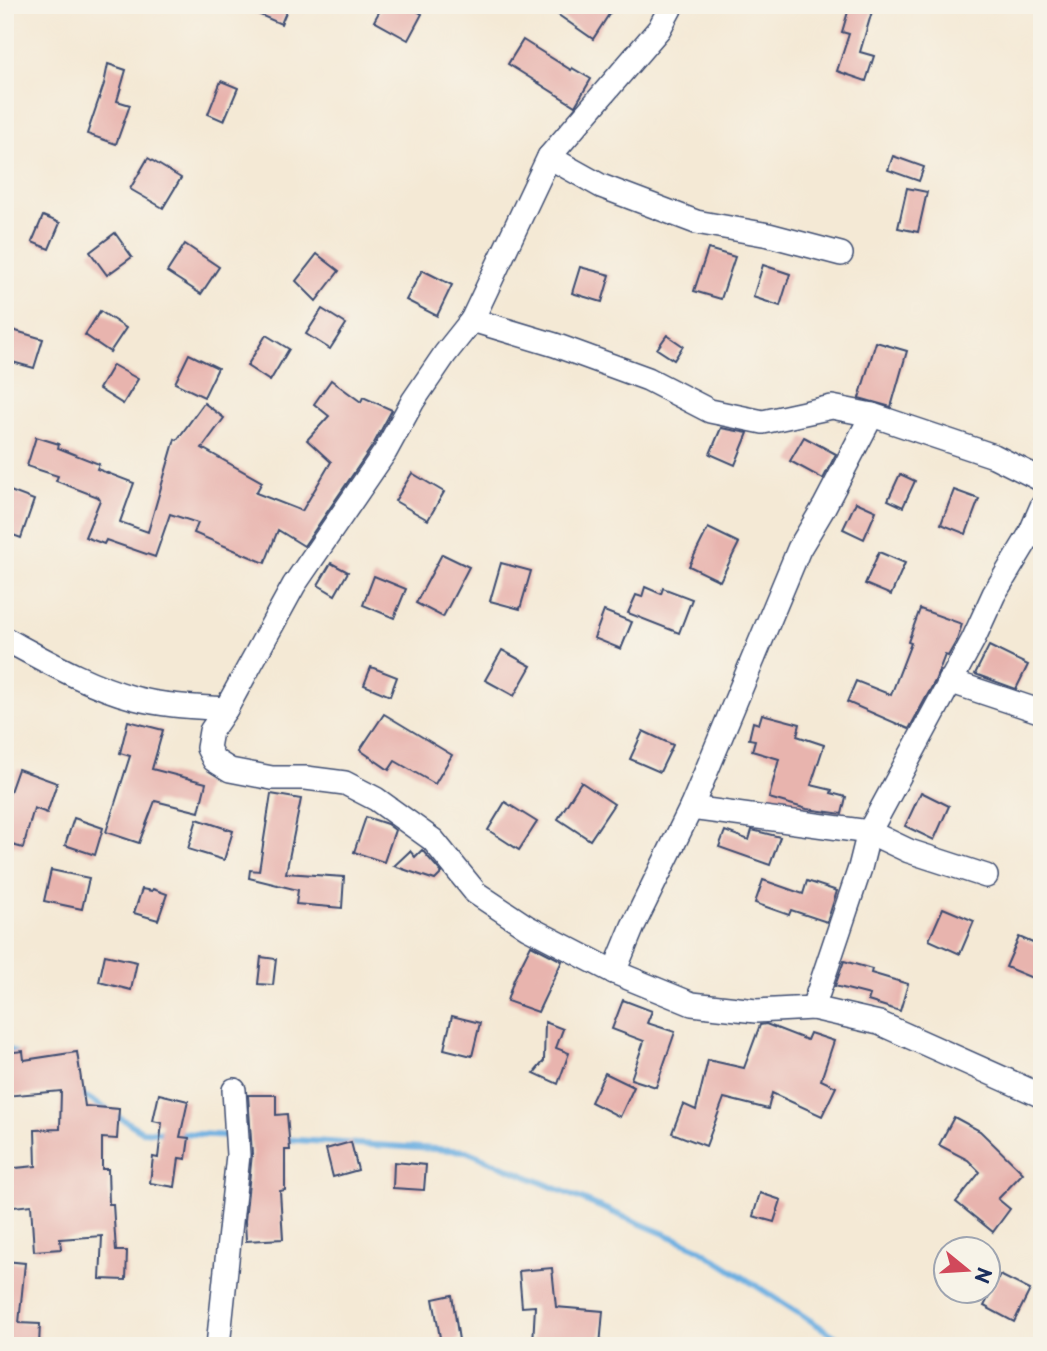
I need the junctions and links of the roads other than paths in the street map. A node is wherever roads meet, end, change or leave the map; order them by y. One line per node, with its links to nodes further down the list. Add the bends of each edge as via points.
1 (673, 5): 2 (street, via 659,29)
2 (549, 157): 3 (street, via 601,186 696,222); 4 (street)
3 (841, 254)
4 (472, 320): 5 (street, via 648,379 710,411 763,422 832,407); 11 (street, via 413,401 385,452 294,585)
5 (872, 415): 6 (street, via 994,456); 13 (street, via 789,571)
6 (1042, 480)
7 (1042, 506): 8 (street)
8 (1036, 538): 10 (street, via 994,594)
9 (5, 639): 11 (street, via 93,684 132,697)
10 (949, 681): 12 (street); 14 (street)
11 (226, 709): 16 (street, via 211,731 208,748 214,760 230,770 272,778 345,783 376,799 433,840 476,893 527,927)
12 (1042, 712)
13 (691, 808): 14 (street); 16 (street)
14 (869, 832): 15 (street); 17 (street)
15 (986, 876)
16 (614, 972): 17 (street, via 692,1004 756,1011)
17 (813, 1008): 19 (street, via 879,1023)
18 (234, 1090): 20 (street, via 238,1155)
19 (1042, 1096)
20 (218, 1346)

